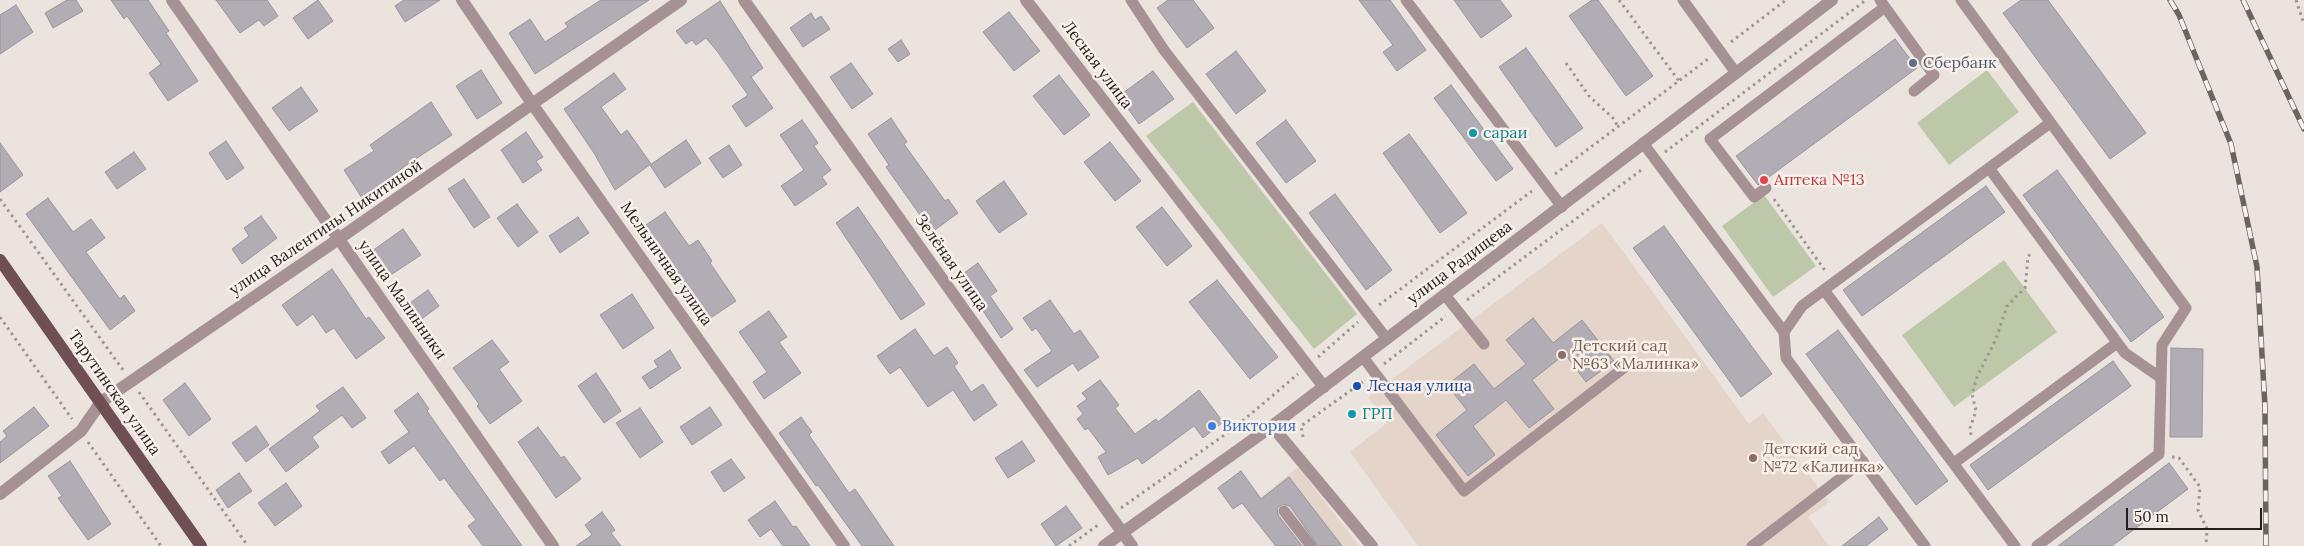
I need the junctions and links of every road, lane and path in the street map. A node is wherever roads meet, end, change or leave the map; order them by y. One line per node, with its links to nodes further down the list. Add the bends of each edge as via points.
1 (172, 0): 35 (street, улица Малинники)
2 (462, 0): 22 (street, Мельничная улица)
3 (681, 0): 22 (street, улица Валентины Никитиной)
4 (744, 0): 63 (street, Зелёная улица)
5 (1026, 0): 48 (street, Лесная улица)
6 (1131, 0): 41 (lane, via 1164,50)
7 (1406, 0): 31 (lane)
8 (1619, 0): 20 (path)
9 (1683, 0): 17 (lane)
10 (1786, 0): 17 (path)
11 (1832, 0): 19 (street, улица Радищева)
12 (1866, 0): 25 (path)
13 (1961, 0): 24 (lane)
14 (2296, 0): 16 (path)
15 (1882, 3): 21 (lane, via 1934,75); 27 (lane)
16 (2304, 24)
17 (1720, 50): 19 (lane); 20 (path)
18 (1566, 63): 26 (path, via 1589,96)
19 (1736, 72): 23 (street, улица Радищева)
20 (1679, 81): 26 (path)
21 (1914, 91)
22 (533, 105): 35 (street, улица Валентины Никитиной); 68 (street, Мельничная улица)
23 (1687, 110): 25 (path); 28 (street, улица Радищева)
24 (2050, 123): 30 (lane); 51 (lane, via 2186,308 2162,345)
25 (1699, 126): 27 (path); 29 (path)
26 (1619, 128): 31 (path)
27 (1710, 139): 32 (lane, via 1754,197)
28 (1643, 143): 29 (lane); 33 (street, улица Радищева)
29 (1655, 159): 40 (path); 43 (lane)
30 (1989, 168): 34 (lane); 37 (lane)
31 (1544, 183): 33 (lane); 41 (path)
32 (1766, 188): 37 (path)
33 (1562, 207): 39 (street, улица Радищева)
34 (2040, 237): 45 (lane); 57 (path, via 2028,257 2025,288 2007,306 1996,339 1977,377 1972,394 1976,411 1970,428)
35 (340, 238): 53 (street, улица Валентины Никитиной); 67 (street, улица Малинники)
36 (0, 260): 53 (main road, Тарутинская улица)
37 (1834, 282): 38 (lane)
38 (1824, 290): 43 (lane, via 1802,306); 60 (lane)
39 (1446, 295): 40 (lane); 44 (street, улица Радищева)
40 (1456, 308): 46 (lane); 50 (path)
41 (1368, 313): 44 (lane); 48 (path)
42 (0, 317): 55 (path)
43 (1784, 332): 59 (lane, via 1786,358)
44 (1387, 339): 47 (street, улица Радищева)
45 (2117, 343): 51 (lane, via 2125,353); 57 (lane)
46 (1484, 344)
47 (1363, 358): 50 (lane); 52 (street, улица Радищева)
48 (1307, 366): 52 (street, Лесная улица); 63 (path, via 1232,429)
49 (1625, 367): 50 (lane, via 1464,492)
50 (1373, 372): 56 (path, via 1301,426 1301,435)
51 (2161, 378): 58 (lane)
52 (1324, 387): 54 (street, улица Радищева)
53 (101, 402): 55 (street, улица Валентины Никитиной); 66 (main road, Тарутинская улица)
54 (1272, 426): 64 (street, улица Радищева); 73 (street)
55 (81, 431): 61 (street, улица Валентины Никитиной); 65 (path)
56 (1307, 442)
57 (1971, 450): 60 (lane)
58 (2159, 454): 77 (lane); 78 (path, via 2179,458 2200,487 2198,510 2207,529)
59 (1863, 461): 74 (lane); 75 (lane)
60 (1954, 463): 76 (lane)
61 (0, 494)
62 (1284, 511): 72 (lane)
63 (1110, 515): 64 (street, Зелёная улица); 69 (path)
64 (1122, 532): 70 (street, улица Радищева); 71 (street, Зелёная улица)
65 (160, 546)
66 (201, 546)
67 (553, 546)
68 (844, 546)
69 (1069, 546)
70 (1104, 546)
71 (1132, 546)
72 (1311, 546)
73 (1372, 546)
74 (1752, 546)
75 (1925, 546)
76 (2016, 546)
77 (2038, 546)
78 (2206, 546)

